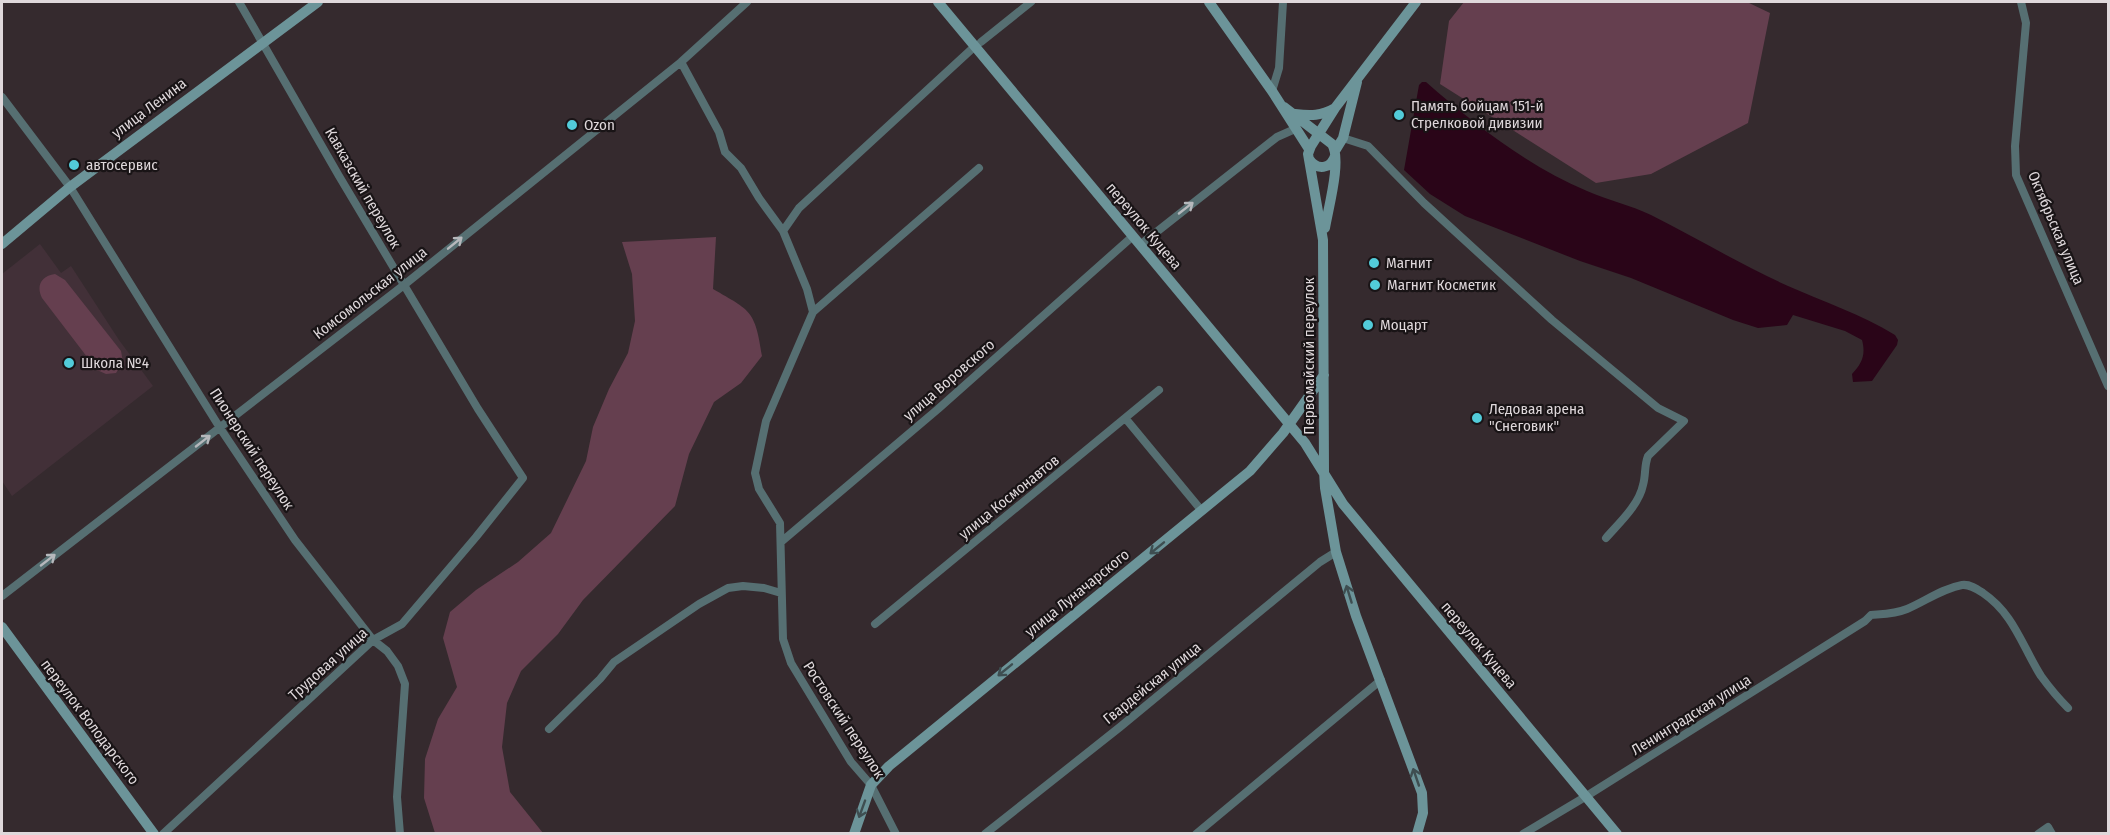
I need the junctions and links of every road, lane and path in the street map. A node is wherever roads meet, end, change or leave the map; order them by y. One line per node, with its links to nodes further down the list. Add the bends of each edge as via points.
1 (239, 2): 10 (street, Кавказский переулок)
2 (318, 2): 10 (street, улица Ленина)
3 (747, 2): 12 (street, Комсомольская улица)
4 (938, 2): 11 (street, переулок Куцева)
5 (1030, 2): 11 (street)
6 (1209, 2): 14 (street, Первомайский переулок)
7 (1283, 2): 14 (street, via 1279,68)
8 (1416, 2): 13 (street)
9 (2021, 2): 32 (street, Октябрьская улица, via 2026,22 2014,146 2016,175)
10 (263, 41): 24 (street, улица Ленина); 29 (street, Кавказский переулок)
11 (977, 44): 25 (street, via 799,208); 26 (street, переулок Куцева)
12 (681, 62): 25 (street, via 719,132 725,152 741,168); 29 (street, Комсомольская улица, one-way to 12)
13 (1359, 76): 17 (street); 20 (street)
14 (1272, 91): 16 (street, Первомайский переулок)
15 (2, 97): 24 (street, Пионерский переулок)
16 (1281, 105): 18 (street, Первомайский переулок); 19 (street, Первомайский переулок)
17 (1335, 108): 18 (street, via 1316,116); 21 (street)
18 (1294, 114): 21 (street, Первомайский переулок)
19 (1295, 129): 21 (street, Первомайский переулок); 26 (street, улица Воровского, one-way to 19)
20 (1343, 138): 22 (street); 40 (street, via 1368,146 1552,320 1658,408 1684,421 1648,456 1643,486 1634,504)
21 (1313, 146): 22 (street, Первомайский переулок); 22 (street, via 1315,165 1323,167 1332,164); 27 (street, Первомайский переулок)
22 (1333, 150): 27 (street, Первомайский переулок)
23 (979, 168): 30 (street, Ростовский переулок)
24 (70, 187): 28 (street, улица Ленина); 36 (street, Пионерский переулок)
25 (783, 231): 30 (street)
26 (1137, 240): 35 (street, переулок Куцева); 41 (street, улица Воровского)
27 (1323, 240): 31 (street, Первомайский переулок)
28 (2, 244)
29 (404, 285): 36 (street, Комсомольская улица); 38 (street, Кавказский переулок)
30 (813, 312): 41 (street, Ростовский переулок, via 766,421 755,472 759,489 780,523)
31 (1324, 375): 35 (street, улица Луначарского); 37 (street, Первомайский переулок)
32 (2109, 386)
33 (1159, 390): 34 (street, улица Космонавтов)
34 (1126, 419): 39 (street); 45 (street, улица Космонавтов)
35 (1288, 425): 37 (street, переулок Куцева); 39 (street, улица Луначарского, via 1250,471)
36 (220, 428): 44 (street, Комсомольская улица, one-way to 36); 47 (street, Пионерский переулок, via 296,540)
37 (1324, 471): 42 (street, переулок Куцева); 52 (street, переулок Куцева, via 1343,504)
38 (523, 478): 47 (street, Трудовая улица, via 402,624)
39 (1202, 511): 51 (street, улица Луначарского, one-way to 51, via 889,766)
40 (1606, 538)
41 (781, 542): 43 (street, Ростовский переулок)
42 (1336, 552): 48 (street, переулок Куцева, one-way to 42); 59 (street, Гвардейская улица)
43 (781, 593): 50 (street, via 743,586 728,588 699,604 614,662); 51 (street, Ростовский переулок, via 783,639 791,663 852,762)
44 (2, 596)
45 (875, 624)
46 (2, 627): 54 (street, переулок Володарского)
47 (373, 640): 55 (street, Трудовая улица); 56 (street, Пионерский переулок, via 398,666 405,684 397,797)
48 (1381, 680): 60 (street); 61 (street, переулок Куцева, one-way to 48, via 1423,813 1422,793)
49 (2068, 708): 52 (street, Ленинградская улица, via 2041,675 2008,616 1992,599 1967,584 1940,591 1907,609 1870,615)
50 (549, 729)
51 (871, 785): 57 (street, улица Луначарского, one-way to 57); 58 (street, Ростовский переулок)
52 (1585, 797): 62 (street, Ленинградская улица); 63 (street, переулок Куцева)
53 (2050, 830): 64 (street)
54 (154, 834)
55 (163, 834)
56 (400, 834)
57 (854, 834)
58 (896, 834)
59 (985, 834)
60 (1196, 834)
61 (1417, 834)
62 (1523, 834)
63 (1617, 834)
64 (2038, 834)

